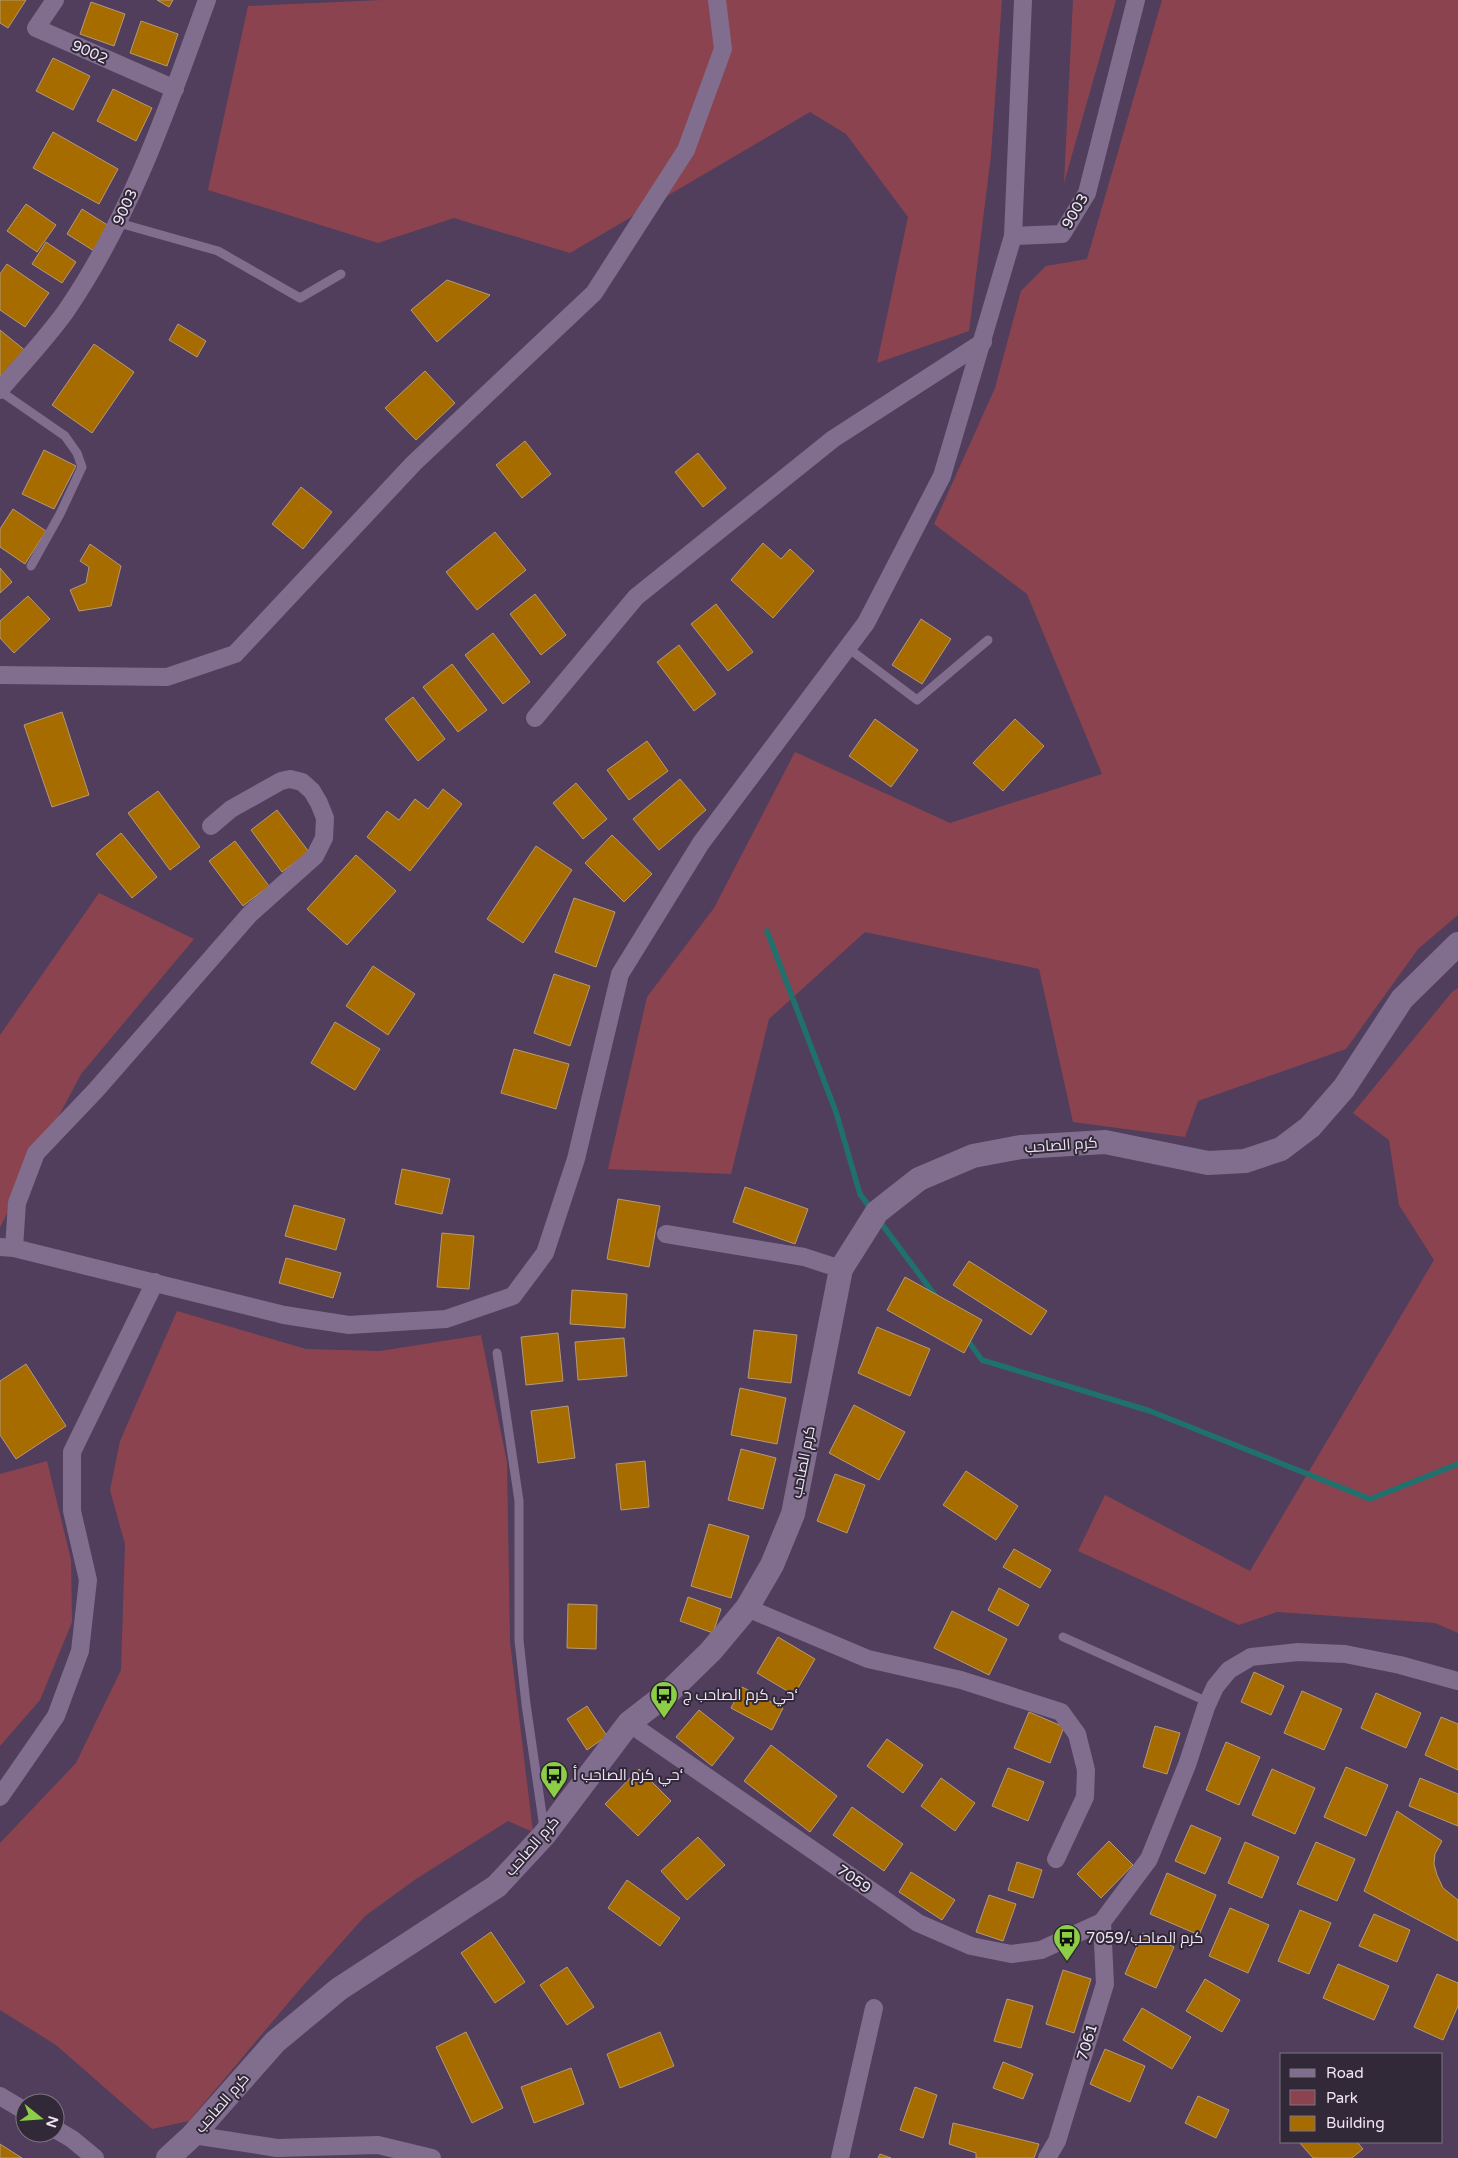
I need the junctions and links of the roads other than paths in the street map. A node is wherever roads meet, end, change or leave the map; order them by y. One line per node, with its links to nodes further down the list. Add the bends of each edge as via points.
1 (55, 0): 6 (street, 9002, via 36,28)
2 (207, 0): 6 (street, 9003)
3 (717, 0): 15 (street, via 723,49 686,150 594,293 414,463 235,654 167,678)
4 (1023, 0): 8 (street)
5 (1136, 0): 8 (street, 9003, via 1087,193 1062,234)
6 (175, 89): 7 (street, 9003)
7 (119, 223): 9 (lane, via 218,250 300,298); 11 (street, 9003, via 65,311)
8 (1013, 236): 10 (street)
9 (341, 274)
10 (983, 342): 14 (street, via 942,476 866,623); 16 (street, via 833,439 636,597)
11 (0, 391): 12 (lane, via 65,436 82,467)
12 (31, 566)
13 (988, 640): 14 (lane, via 917,700)
14 (848, 648): 22 (street, via 701,843 620,974 576,1159 548,1244 545,1253 513,1296 446,1319 349,1326 284,1315)
15 (0, 675)
16 (535, 718)
17 (211, 826): 20 (street, via 231,809 290,779 302,782 312,791 325,818 324,838 315,856 250,914 96,1090 36,1153 17,1202)
18 (1458, 944): 21 (street, كرم الصاحب, via 1402,999 1344,1088 1310,1127 1281,1149 1245,1161 1208,1162 1105,1142 1020,1147 973,1156 919,1179 877,1212)
19 (666, 1234): 21 (street, via 804,1257)
20 (7, 1248): 22 (street)
21 (841, 1269): 24 (street, كرم الصاحب, via 793,1514 772,1565)
22 (155, 1282): 29 (street, via 72,1452 72,1511 88,1580 80,1651 56,1716)
23 (497, 1353): 30 (lane, via 519,1501 519,1640)
24 (747, 1608): 28 (street, كرم الصاحب, via 711,1651); 31 (street, via 868,1658 961,1680 1061,1712 1078,1734 1086,1770 1085,1797)
25 (1063, 1638): 27 (lane)
26 (1458, 1681): 27 (street, via 1345,1654 1298,1652 1251,1657 1229,1670)
27 (1208, 1702): 32 (street, via 1187,1765 1149,1859)
28 (629, 1723): 30 (street, كرم الصاحب); 32 (street, 7059, via 918,1923 962,1942 1011,1954 1041,1950)
29 (0, 1797)
30 (545, 1834): 37 (street, كرم الصاحب, via 497,1886 339,1989 275,2042)
31 (1056, 1859)
32 (1102, 1922): 42 (street, 7061, via 1104,1984 1057,2141)
33 (874, 2008): 41 (street)
34 (0, 2096): 35 (street)
35 (15, 2105)
36 (65, 2135): 38 (street)
37 (193, 2135): 39 (street, كرم الصاحب); 40 (street, via 277,2148 378,2145)
38 (95, 2158)
39 (168, 2158)
40 (432, 2158)
41 (840, 2158)
42 (1048, 2158)

